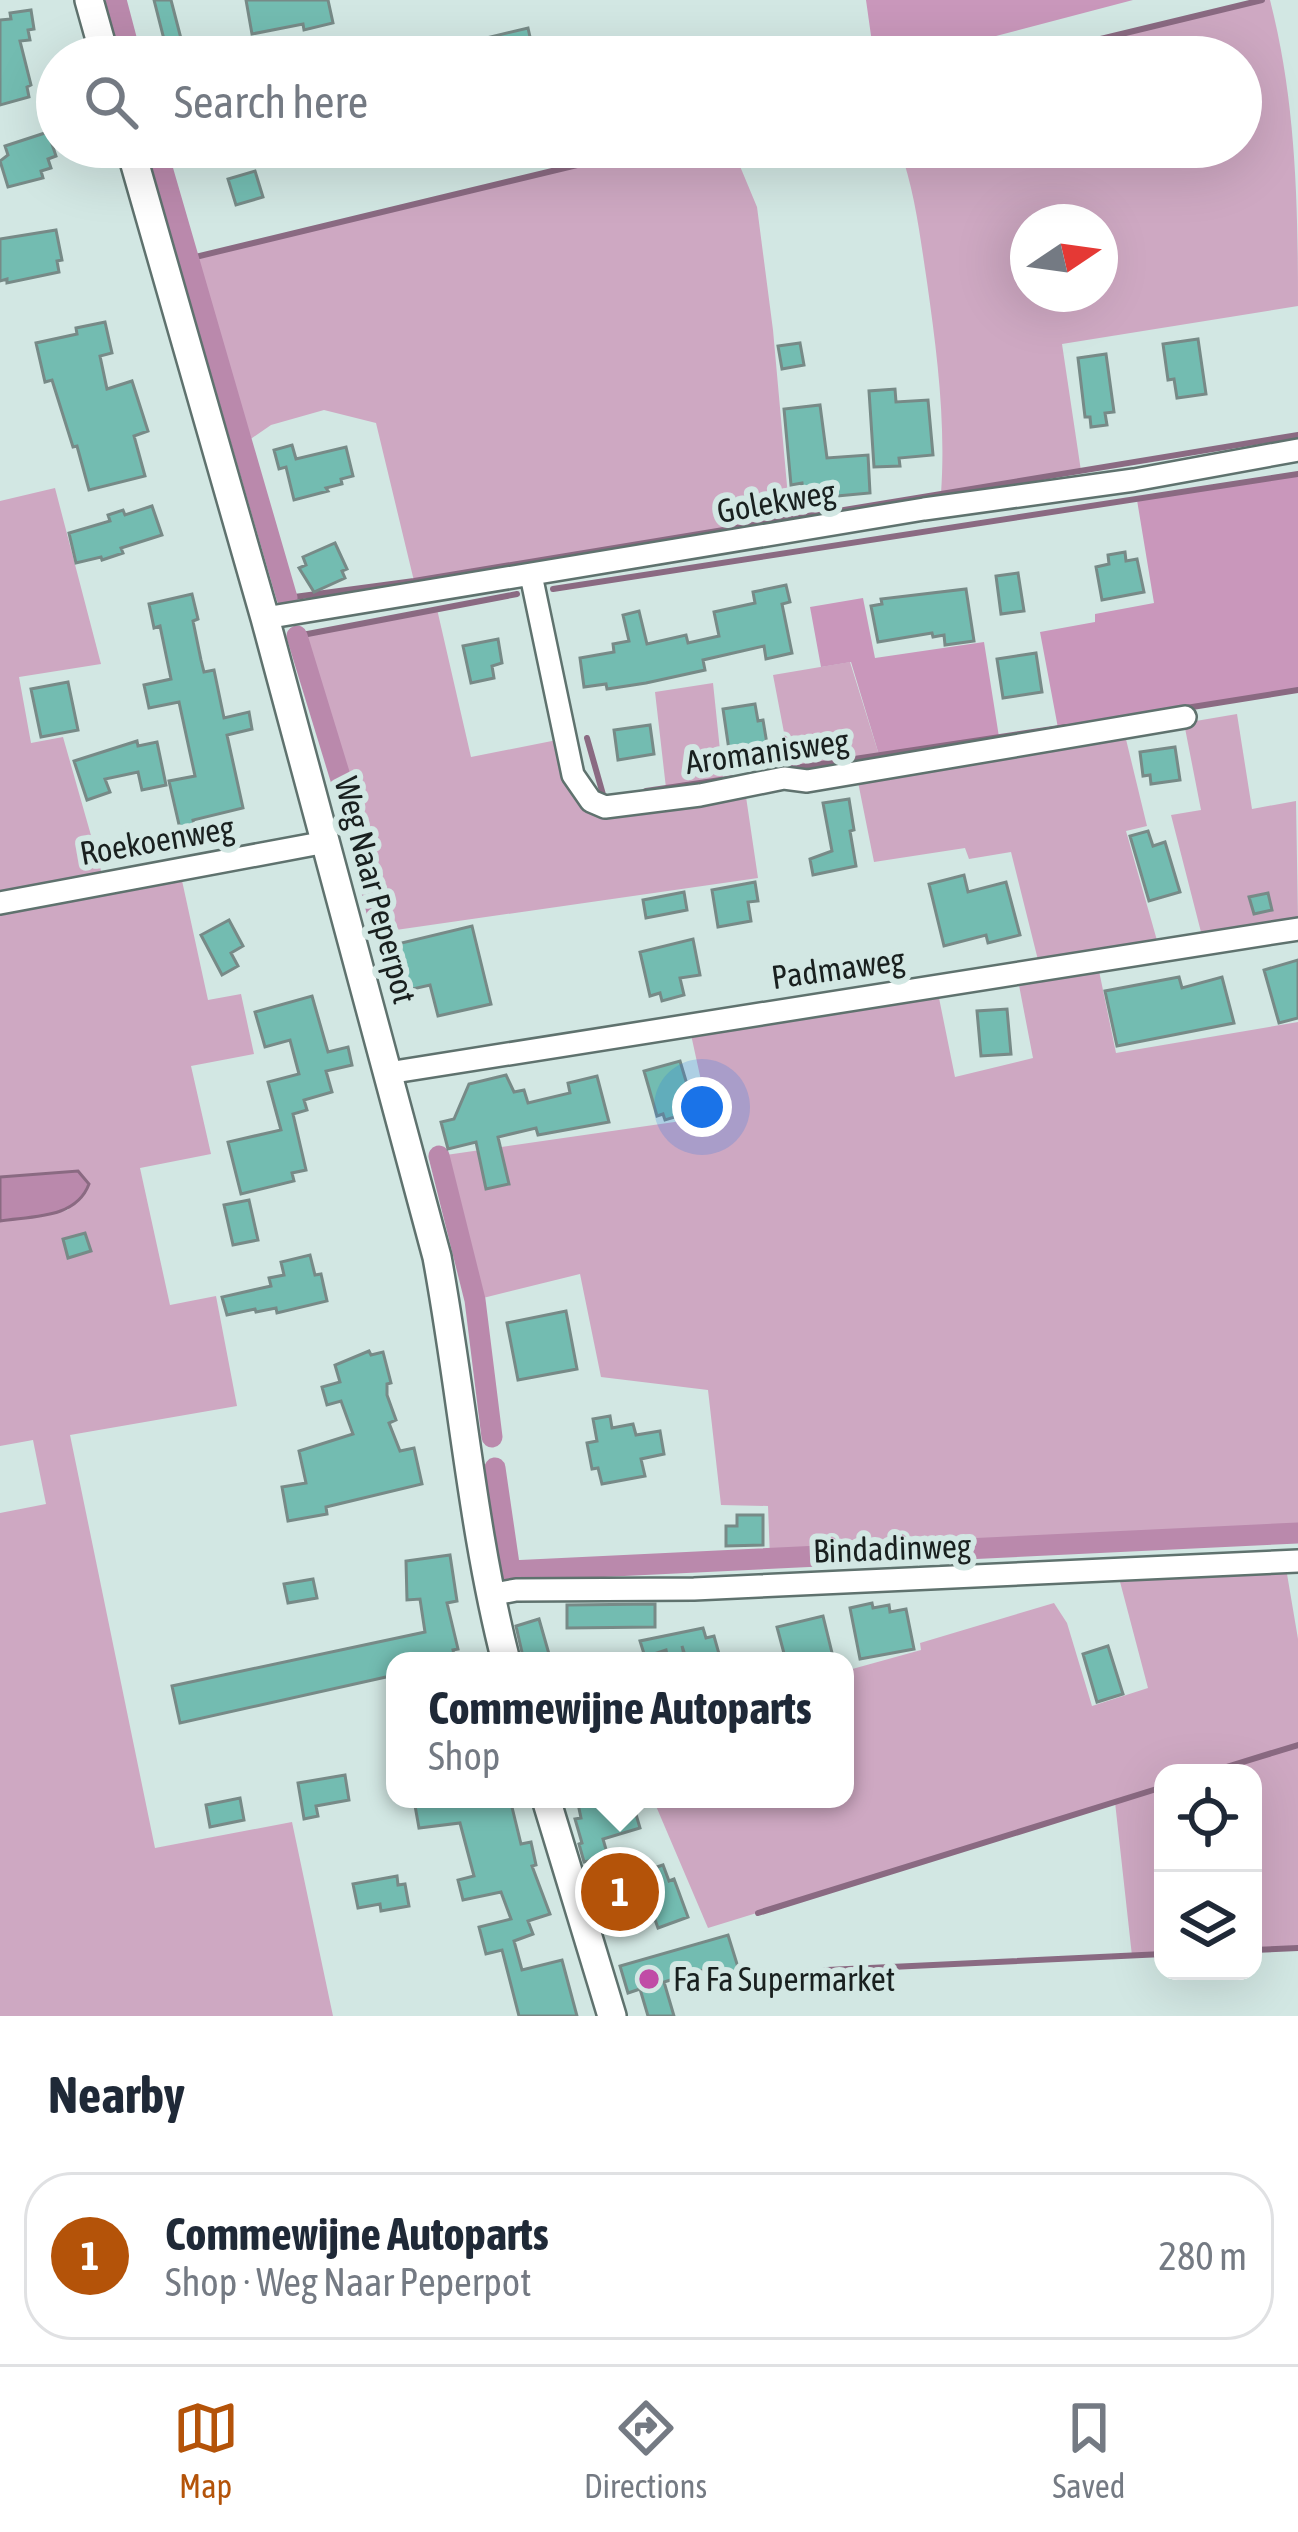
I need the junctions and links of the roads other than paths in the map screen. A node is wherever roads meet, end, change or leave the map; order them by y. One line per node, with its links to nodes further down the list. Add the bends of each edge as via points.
1 (89, 0): 2 (street)
2 (99, 36)
3 (136, 168): 6 (street, Weg Naar Peperpot)
4 (1298, 450): 5 (street, Golekweg)
5 (531, 575): 6 (street, Golekweg); 7 (street, Aromanisweg, via 573,775 605,807)
6 (266, 618): 8 (street, Weg Naar Peperpot)
7 (1185, 717)
8 (326, 842): 9 (street, Roekoenweg); 11 (street, Weg Naar Peperpot)
9 (0, 903)
10 (1298, 929): 11 (street, Padmaweg)
11 (388, 1073): 13 (street, Weg Naar Peperpot, via 437,1257)
12 (1298, 1561): 13 (street, Bindadinweg)
13 (489, 1595): 14 (street, Weg Naar Peperpot)
14 (504, 1652)
15 (549, 1808): 16 (street)
16 (612, 2016)

